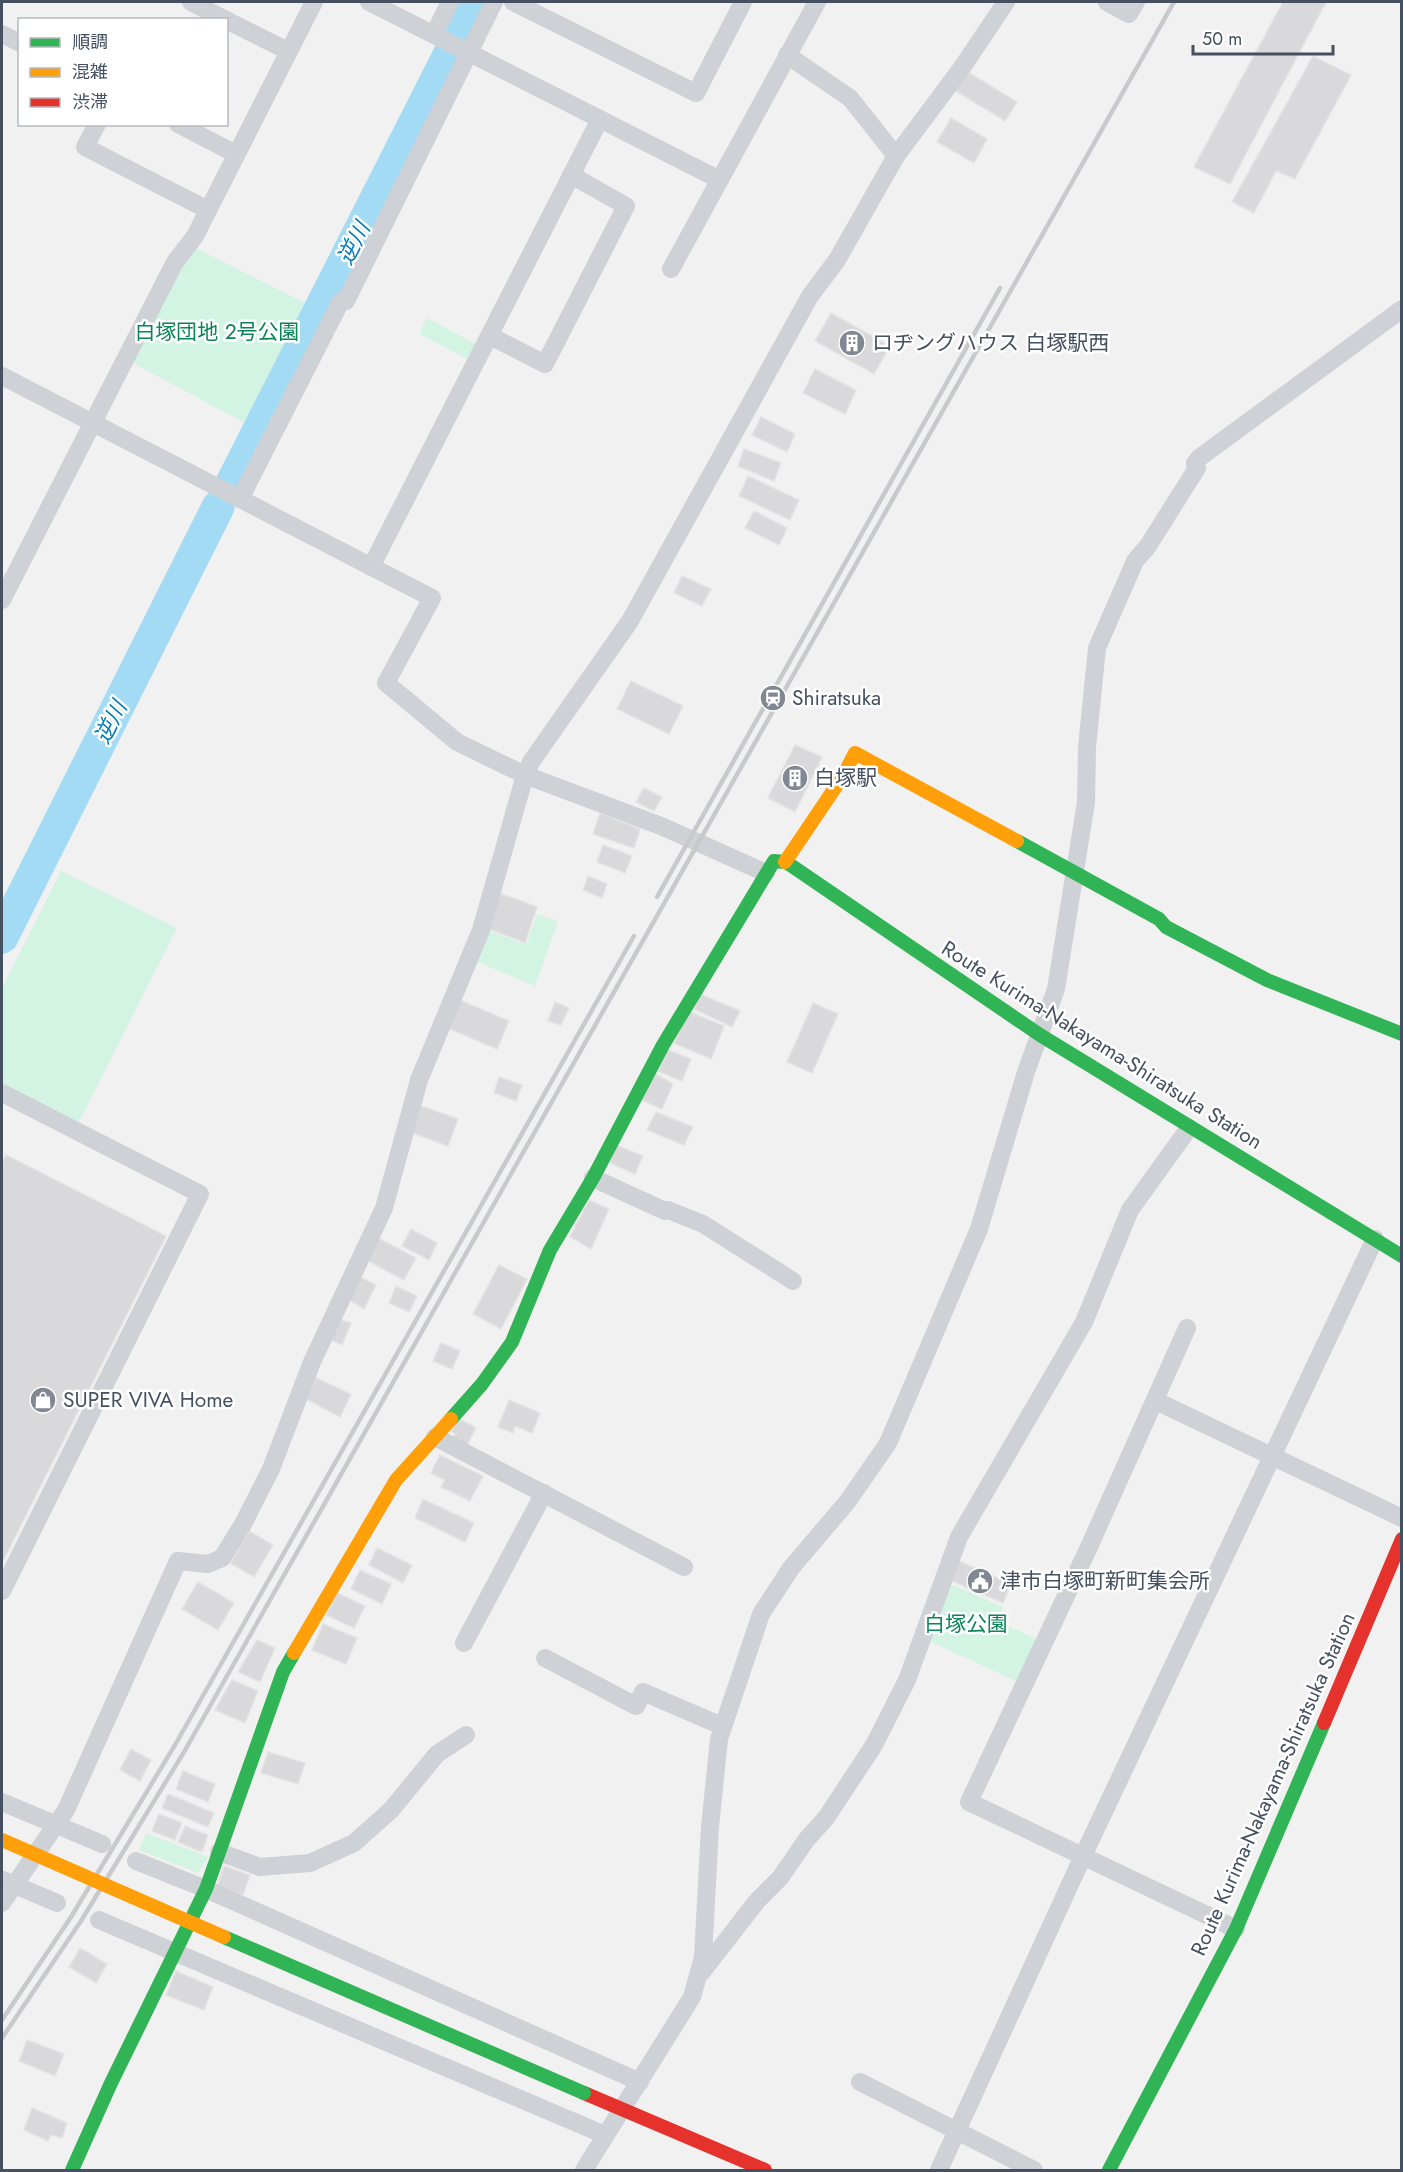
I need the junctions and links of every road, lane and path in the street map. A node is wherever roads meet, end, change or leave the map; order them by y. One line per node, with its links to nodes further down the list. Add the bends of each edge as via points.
1 (191, 2): 12 (street)
2 (314, 2): 18 (street)
3 (369, 2): 15 (street)
4 (450, 2): 15 (street)
5 (494, 2): 17 (street)
6 (513, 2): 11 (street, via 696,93)
7 (817, 2): 19 (street)
8 (1006, 2): 24 (street)
9 (1107, 2): 10 (street, via 1129,14)
10 (1136, 2)
11 (738, 3)
12 (222, 18)
13 (228, 21): 18 (street)
14 (2, 34): 16 (street)
15 (437, 36): 17 (street)
16 (18, 42)
17 (465, 50): 20 (street); 33 (street, via 432,123 434,128)
18 (288, 51): 23 (street)
19 (787, 56): 24 (street, via 850,98); 26 (street)
20 (600, 119): 25 (street); 26 (street)
21 (96, 126): 27 (street, via 85,147)
22 (182, 126): 23 (street)
23 (236, 154): 27 (street)
24 (896, 156): 36 (street, via 837,260 810,296 630,621 573,699)
25 (571, 176): 30 (street); 30 (street, via 626,206 545,364)
26 (720, 180): 28 (street)
27 (208, 210): 32 (street, via 175,262)
28 (671, 269)
29 (1401, 309): 39 (street, via 1199,458 1181,495 1135,561 1096,648 1086,802)
30 (490, 336): 34 (street)
31 (2, 376): 32 (street)
32 (92, 421): 33 (street); 35 (street)
33 (240, 499): 34 (street)
34 (371, 567): 36 (street, via 432,598 386,683 457,742)
35 (2, 600)
36 (525, 775): 38 (street, via 661,826); 62 (street, via 481,930 419,1080 384,1208 312,1362 271,1469 222,1558 208,1564 178,1561 85,1770)
37 (786, 862): 38 (street, via 774,861); 39 (street, via 855,753); 41 (street, Route Kurima-Nakayama-Shiratsuka Station)
38 (766, 873): 44 (street, via 663,1045)
39 (1073, 874): 40 (street, via 1267,980); 41 (street, via 1056,989)
40 (1401, 1034)
41 (1040, 1035): 43 (street, Route Kurima-Nakayama-Shiratsuka Station); 59 (street, via 979,1229 901,1416 859,1487 791,1568 761,1614)
42 (2, 1093): 56 (street, via 200,1194)
43 (1189, 1128): 45 (street, Route Kurima-Nakayama-Shiratsuka Station); 75 (street, via 1130,1209 1084,1322 959,1538 907,1680 874,1745 826,1818)
44 (592, 1178): 47 (street, via 703,1224); 50 (street, via 539,1274 512,1342 482,1384)
45 (1375, 1239): 46 (street, Route Kurima-Nakayama-Shiratsuka Station); 51 (street)
46 (1401, 1256)
47 (793, 1281)
48 (1187, 1328): 49 (street)
49 (1156, 1401): 51 (street); 66 (street, via 969,1802)
50 (435, 1437): 52 (street); 65 (street, via 396,1480 283,1672)
51 (1271, 1457): 53 (street); 66 (street)
52 (544, 1493): 55 (street); 57 (street)
53 (1401, 1518)
54 (1401, 1539): 73 (street, Route Kurima-Nakayama-Shiratsuka Station)
55 (684, 1567)
56 (2, 1591)
57 (464, 1643)
58 (545, 1658): 59 (street, via 636,1706 643,1692)
59 (722, 1726): 75 (street, via 710,1827 703,1957)
60 (466, 1735): 65 (street, via 437,1754 391,1810 354,1843 310,1863 260,1867)
61 (2, 1802): 62 (street)
62 (56, 1824): 64 (street); 68 (street)
63 (2, 1840): 78 (street, bridge)
64 (102, 1844)
65 (219, 1852): 69 (street)
66 (1083, 1856): 73 (street); 79 (street)
67 (136, 1861): 69 (street)
68 (7, 1882): 70 (street); 71 (street)
69 (206, 1889): 74 (street); 76 (street)
70 (2, 1903)
71 (57, 1903)
72 (99, 1920): 74 (street)
73 (1236, 1929): 86 (street, Route Kurima-Nakayama-Shiratsuka Station)
74 (177, 1952): 80 (street); 81 (street)
75 (698, 1977): 76 (street, via 692,1997)
76 (640, 2082): 78 (street)
77 (860, 2082): 79 (street)
78 (622, 2109): 80 (street); 83 (street)
79 (957, 2132): 84 (street); 85 (street)
80 (605, 2135): 82 (street)
81 (72, 2170)
82 (584, 2170)
83 (765, 2170)
84 (939, 2170)
85 (1034, 2170)
86 (1109, 2170)

